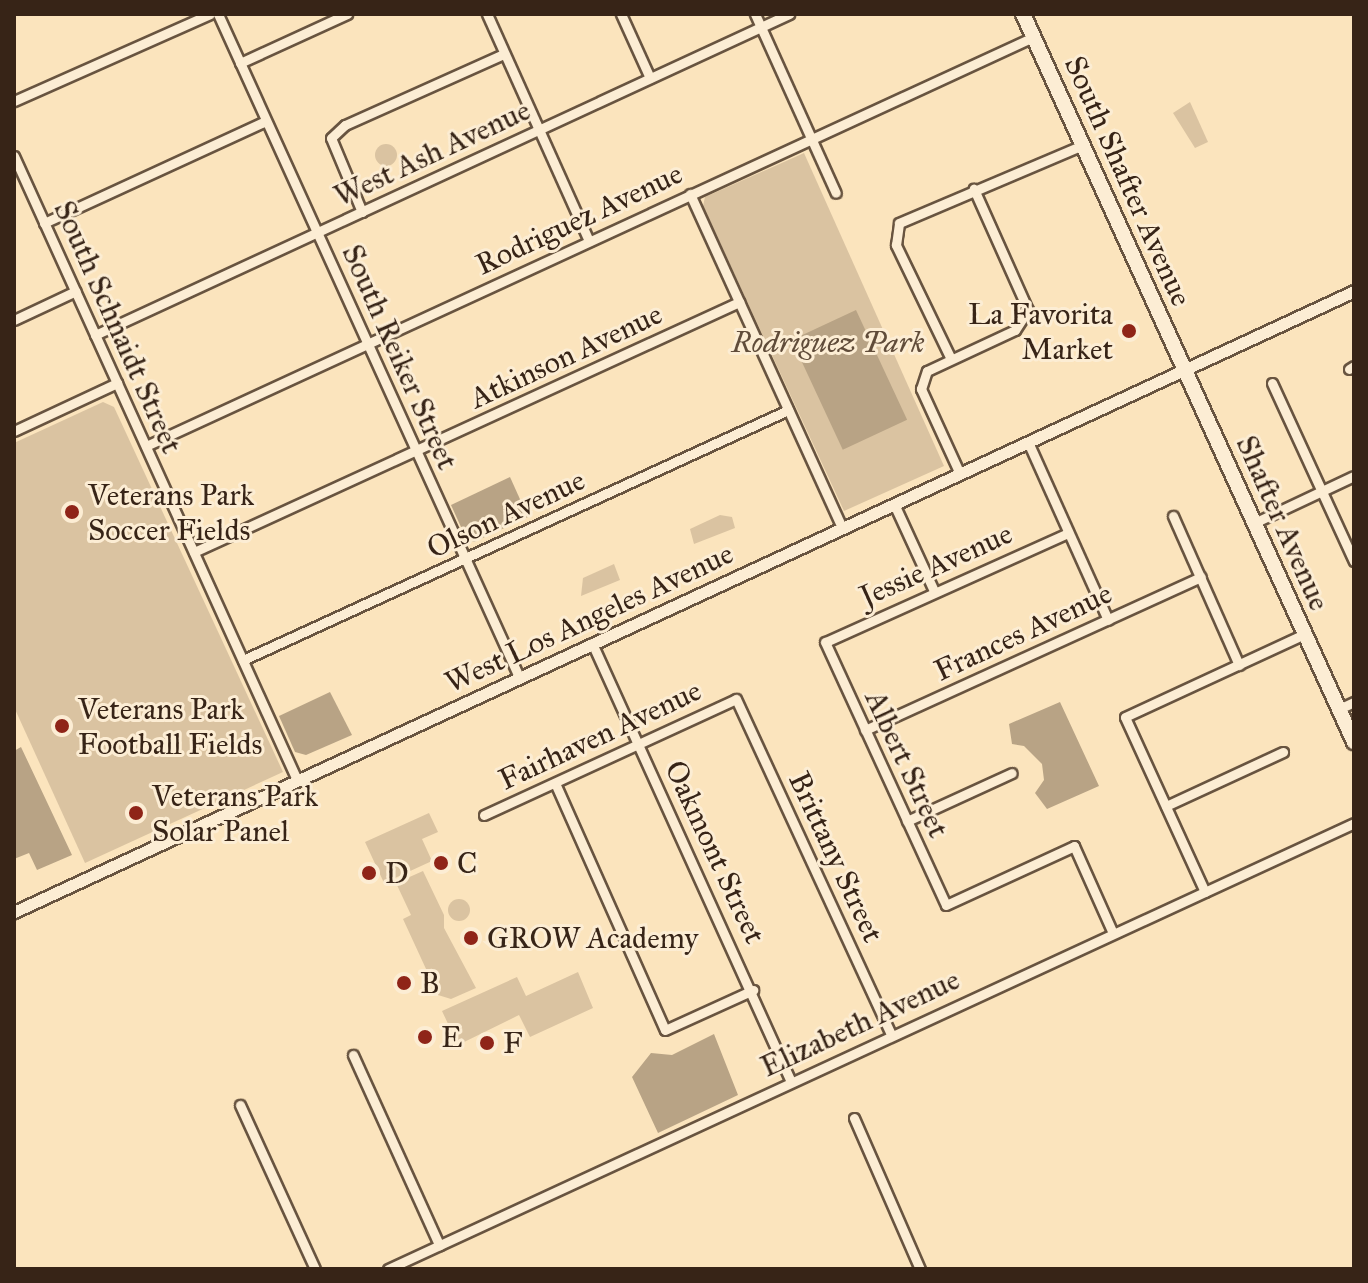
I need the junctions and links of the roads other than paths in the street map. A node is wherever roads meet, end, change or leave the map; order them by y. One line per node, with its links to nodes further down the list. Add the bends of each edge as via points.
1 (210, 14): 14 (street)
2 (218, 14): 12 (street, South Reiker Street)
3 (347, 14): 12 (street)
4 (487, 14): 11 (street)
5 (621, 14): 13 (street)
6 (755, 14): 9 (street)
7 (789, 14): 9 (street, West Ash Avenue)
8 (1023, 14): 10 (main road, South Shafter Avenue)
9 (761, 27): 13 (street, West Ash Avenue); 17 (street)
10 (1033, 37): 17 (street, Rodriguez Avenue); 18 (main road, South Shafter Avenue)
11 (504, 54): 16 (street); 23 (street, via 345,125 331,138)
12 (240, 63): 15 (street, South Reiker Street)
13 (650, 78): 16 (street, West Ash Avenue)
14 (14, 101)
15 (266, 121): 24 (street); 25 (street, South Reiker Street)
16 (539, 129): 23 (street, West Ash Avenue); 26 (street)
17 (811, 138): 21 (street); 22 (street, Rodriguez Avenue)
18 (1083, 145): 20 (street); 34 (main road, South Shafter Avenue)
19 (14, 156): 24 (street, South Schnaidt Street)
20 (974, 189): 33 (street, via 1028,310 1015,330); 33 (street, via 899,223 896,245)
21 (836, 193)
22 (690, 194): 26 (street, Rodriguez Avenue); 29 (street)
23 (362, 212): 25 (street, West Ash Avenue)
24 (44, 223): 27 (street, South Schnaidt Street)
25 (317, 232): 31 (street, West Ash Avenue); 32 (street, South Reiker Street)
26 (589, 241): 32 (street, Rodriguez Avenue)
27 (76, 291): 30 (street); 31 (street, South Schnaidt Street)
28 (1354, 291): 34 (street, West Los Angeles Avenue)
29 (739, 302): 37 (street); 41 (street, Atkinson Avenue)
30 (14, 320)
31 (95, 335): 35 (street, South Schnaidt Street)
32 (368, 343): 40 (street, Rodriguez Avenue); 41 (street, South Reiker Street)
33 (951, 359): 42 (street, via 927,371 921,389)
34 (1185, 369): 39 (street, West Los Angeles Avenue); 47 (main road, Shafter Avenue)
35 (117, 383): 38 (street); 40 (street, South Schnaidt Street)
36 (1272, 383): 44 (street)
37 (788, 410): 48 (street); 51 (street, Olson Avenue)
38 (14, 431)
39 (1028, 442): 42 (street, West Los Angeles Avenue); 49 (street)
40 (146, 446): 50 (street, South Schnaidt Street)
41 (416, 451): 50 (street, Atkinson Avenue); 51 (street, South Reiker Street)
42 (960, 474): 45 (street, West Los Angeles Avenue)
43 (1354, 476): 44 (street)
44 (1322, 491): 47 (street); 52 (street)
45 (894, 504): 48 (street, West Los Angeles Avenue); 54 (street)
46 (1173, 516): 53 (street)
47 (1254, 523): 56 (main road, Shafter Avenue)
48 (842, 528): 58 (street, West Los Angeles Avenue)
49 (1068, 533): 54 (street, Jessie Avenue); 55 (street)
50 (194, 552): 59 (street, South Schnaidt Street)
51 (466, 559): 59 (street, Olson Avenue); 61 (street, South Reiker Street)
52 (1354, 561)
53 (1201, 577): 55 (street, Frances Avenue); 60 (street)
54 (934, 591): 57 (street, Jessie Avenue)
55 (1108, 620): 65 (street, Frances Avenue)
56 (1305, 634): 60 (street); 64 (main road, Shafter Avenue)
57 (825, 642): 65 (street, Albert Street)
58 (592, 643): 61 (street, West Los Angeles Avenue); 67 (street, Oakmont Street)
59 (243, 660): 70 (street, South Schnaidt Street)
60 (1239, 665): 72 (street, via 1125,717)
61 (519, 677): 70 (street, West Los Angeles Avenue)
62 (736, 699): 67 (street, Fairhaven Avenue); 80 (street, Brittany Street)
63 (1354, 702): 64 (street)
64 (1339, 709): 66 (main road, Shafter Avenue)
65 (865, 730): 74 (street, Albert Street)
66 (1354, 742)
67 (639, 744): 71 (street, Fairhaven Avenue); 79 (street, Oakmont Street)
68 (1283, 752): 72 (street)
69 (1012, 773): 74 (street)
70 (297, 780): 77 (street, West Los Angeles Avenue)
71 (555, 783): 73 (street, Fairhaven Avenue); 79 (street, via 665,1030)
72 (1166, 806): 76 (street)
73 (484, 815)
74 (907, 821): 78 (street, Albert Street, via 946,905 1074,846)
75 (1354, 823): 76 (street, Elizabeth Avenue)
76 (1205, 892): 78 (street, Elizabeth Avenue)
77 (14, 912)
78 (1113, 933): 80 (street, Elizabeth Avenue)
79 (753, 990): 82 (street, Oakmont Street)
80 (891, 1035): 82 (street, Elizabeth Avenue)
81 (353, 1055): 85 (street)
82 (791, 1081): 85 (street, Elizabeth Avenue)
83 (240, 1105): 86 (street)
84 (854, 1118): 88 (street)
85 (439, 1245): 87 (street, Elizabeth Avenue)
86 (315, 1269)
87 (388, 1269)
88 (920, 1269)

